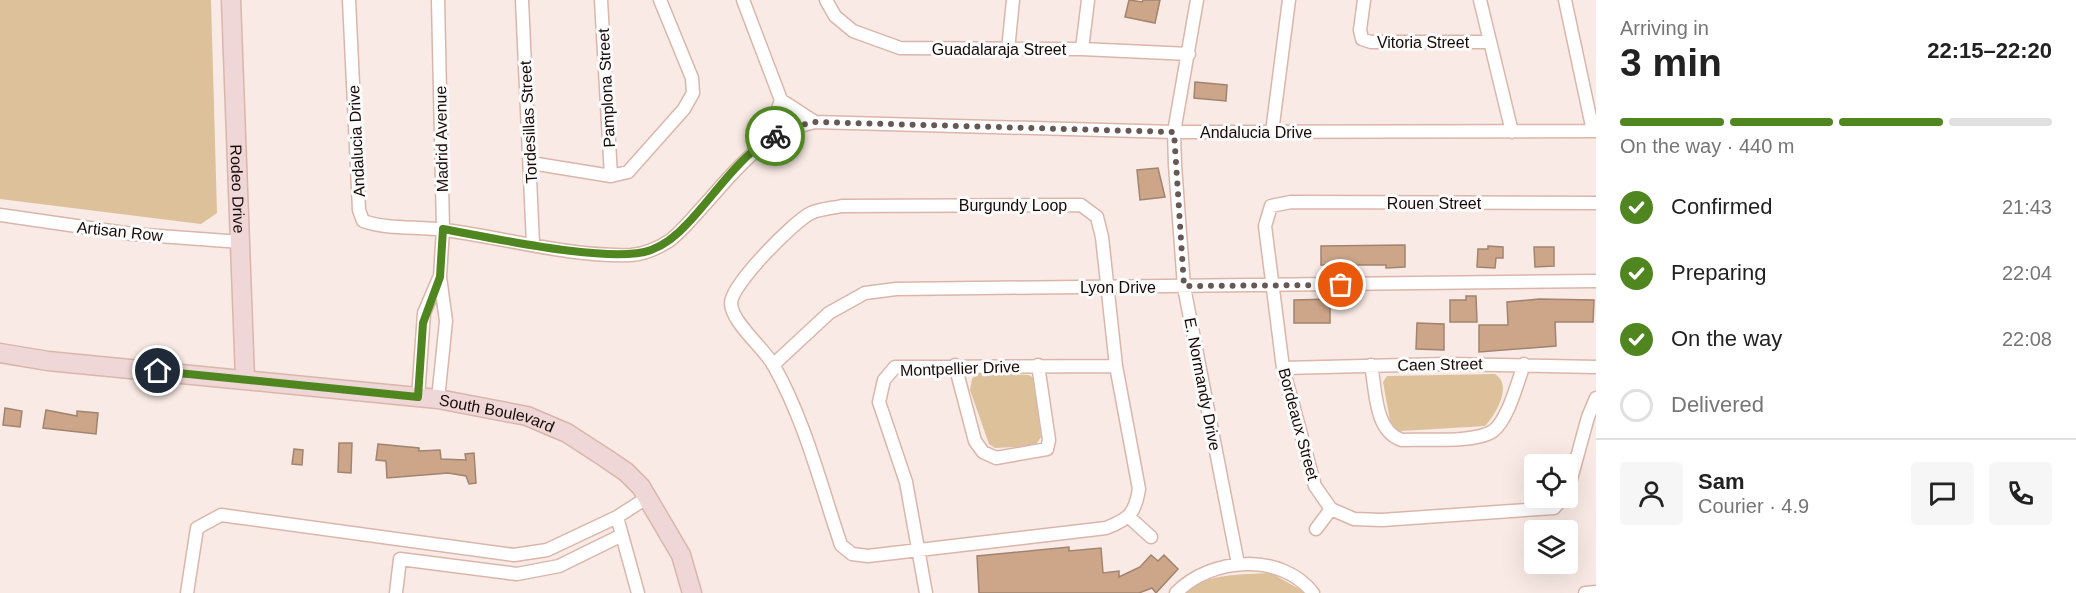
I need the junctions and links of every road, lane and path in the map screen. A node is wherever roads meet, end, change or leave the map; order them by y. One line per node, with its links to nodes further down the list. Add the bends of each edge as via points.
1 (231, 0): 33 (main road, Rodeo Drive)
2 (349, 0): 32 (street, Andalucia Drive, via 359,210 363,221)
3 (438, 0): 32 (street, Madrid Avenue)
4 (522, 0): 27 (street, Tordesillas Street)
5 (601, 0): 28 (street, Pamplona Street)
6 (660, 0): 28 (street, via 692,78 693,93 684,109 628,171)
7 (743, 0): 20 (street)
8 (826, 0): 18 (street, Guadalaraja Street, via 835,16 853,31 900,48)
9 (1013, 0): 18 (street)
10 (1088, 0): 17 (street)
11 (1197, 0): 19 (street)
12 (1289, 0): 24 (street)
13 (1364, 0): 16 (street, Vitoria Street, via 1359,30 1362,39)
14 (1480, 0): 16 (street)
15 (1565, 0): 22 (street)
16 (1488, 42): 25 (street)
17 (1082, 49): 18 (street, Guadalaraja Street); 19 (street, Guadalaraja Street)
18 (1008, 50)
19 (1189, 54): 23 (street)
20 (781, 100): 21 (street); 26 (street)
21 (815, 122): 23 (street, Andalucia Drive); 26 (street, Andalucia Drive, via 792,127)
22 (1594, 131): 25 (street, Andalucia Drive)
23 (1174, 132): 24 (street, Andalucia Drive); 38 (street, E. Normandy Drive)
24 (1272, 132): 25 (street, Andalucia Drive)
25 (1512, 132)
26 (768, 139): 34 (street, Andalucia Drive, via 686,225 651,250 633,255)
27 (531, 163): 28 (street); 34 (street, Tordesillas Street)
28 (611, 176)
29 (1596, 203): 30 (street, Rouen Street, via 1291,202)
30 (1271, 206): 39 (street, Bordeaux Street, via 1265,226)
31 (0, 215): 33 (street, Artisan Row, via 132,234)
32 (443, 229): 34 (street, Andalucia Drive); 35 (street, Madrid Avenue)
33 (241, 242): 49 (main road, Rodeo Drive)
34 (533, 244)
35 (440, 277): 50 (street, via 424,313); 52 (street, via 446,321)
36 (1596, 281): 39 (street, Lyon Drive)
37 (1108, 286): 38 (street, Lyon Drive); 41 (street, Lyon Drive, via 896,289 865,293 828,313); 41 (street, Burgundy Loop, via 1097,217 1081,205 842,206 812,212 792,227 735,289 731,303 733,314); 46 (street, Burgundy Loop)
38 (1184, 286): 39 (street, Lyon Drive); 63 (street, E. Normandy Drive)
39 (1271, 286): 48 (street, Bordeaux Street)
40 (0, 353): 49 (main road, South Boulevard)
41 (774, 364): 62 (street, Burgundy Loop, via 795,411 841,545 852,554 868,556)
42 (1524, 364): 45 (street, Caen Street); 45 (street, via 1504,418 1494,430 1479,437 1402,440 1391,436 1382,425); 47 (street, Caen Street)
43 (955, 365): 44 (street, Montpellier Drive); 44 (street, via 975,441 983,452 996,458 1047,449); 62 (street, Montpellier Drive, via 895,367 884,380 879,402 906,482)
44 (1038, 365): 46 (street, Montpellier Drive)
45 (1371, 365): 48 (street, Caen Street)
46 (1116, 366): 58 (street, Burgundy Loop, via 1139,489)
47 (1596, 367)
48 (1283, 368): 56 (street, Bordeaux Street, via 1315,486)
49 (245, 379): 50 (main road, South Boulevard)
50 (418, 397): 52 (main road, South Boulevard)
51 (1596, 398): 53 (street)
52 (438, 399): 54 (main road, South Boulevard, via 527,416 567,433 626,471)
53 (1578, 454)
54 (648, 497): 57 (street); 68 (main road, South Boulevard, via 681,555)
55 (1554, 508): 56 (street, via 1382,520 1354,519)
56 (1331, 509): 59 (street)
57 (617, 517): 60 (street); 65 (street, via 547,550 514,555 221,515 197,528)
58 (1129, 517): 61 (street); 62 (street, Burgundy Loop, via 1106,528)
59 (1316, 530)
60 (622, 535): 66 (street, via 559,566 517,574 400,560); 67 (street)
61 (1151, 537)
62 (920, 550): 69 (street, Montpellier Drive)
63 (1238, 564): 70 (street, via 1194,578); 71 (street, via 1281,569 1306,583)
64 (1596, 592): 72 (street)
65 (187, 593)
66 (396, 593)
67 (638, 593)
68 (692, 593)
69 (926, 593)
70 (1176, 593)
71 (1313, 593)
72 (1585, 593)

